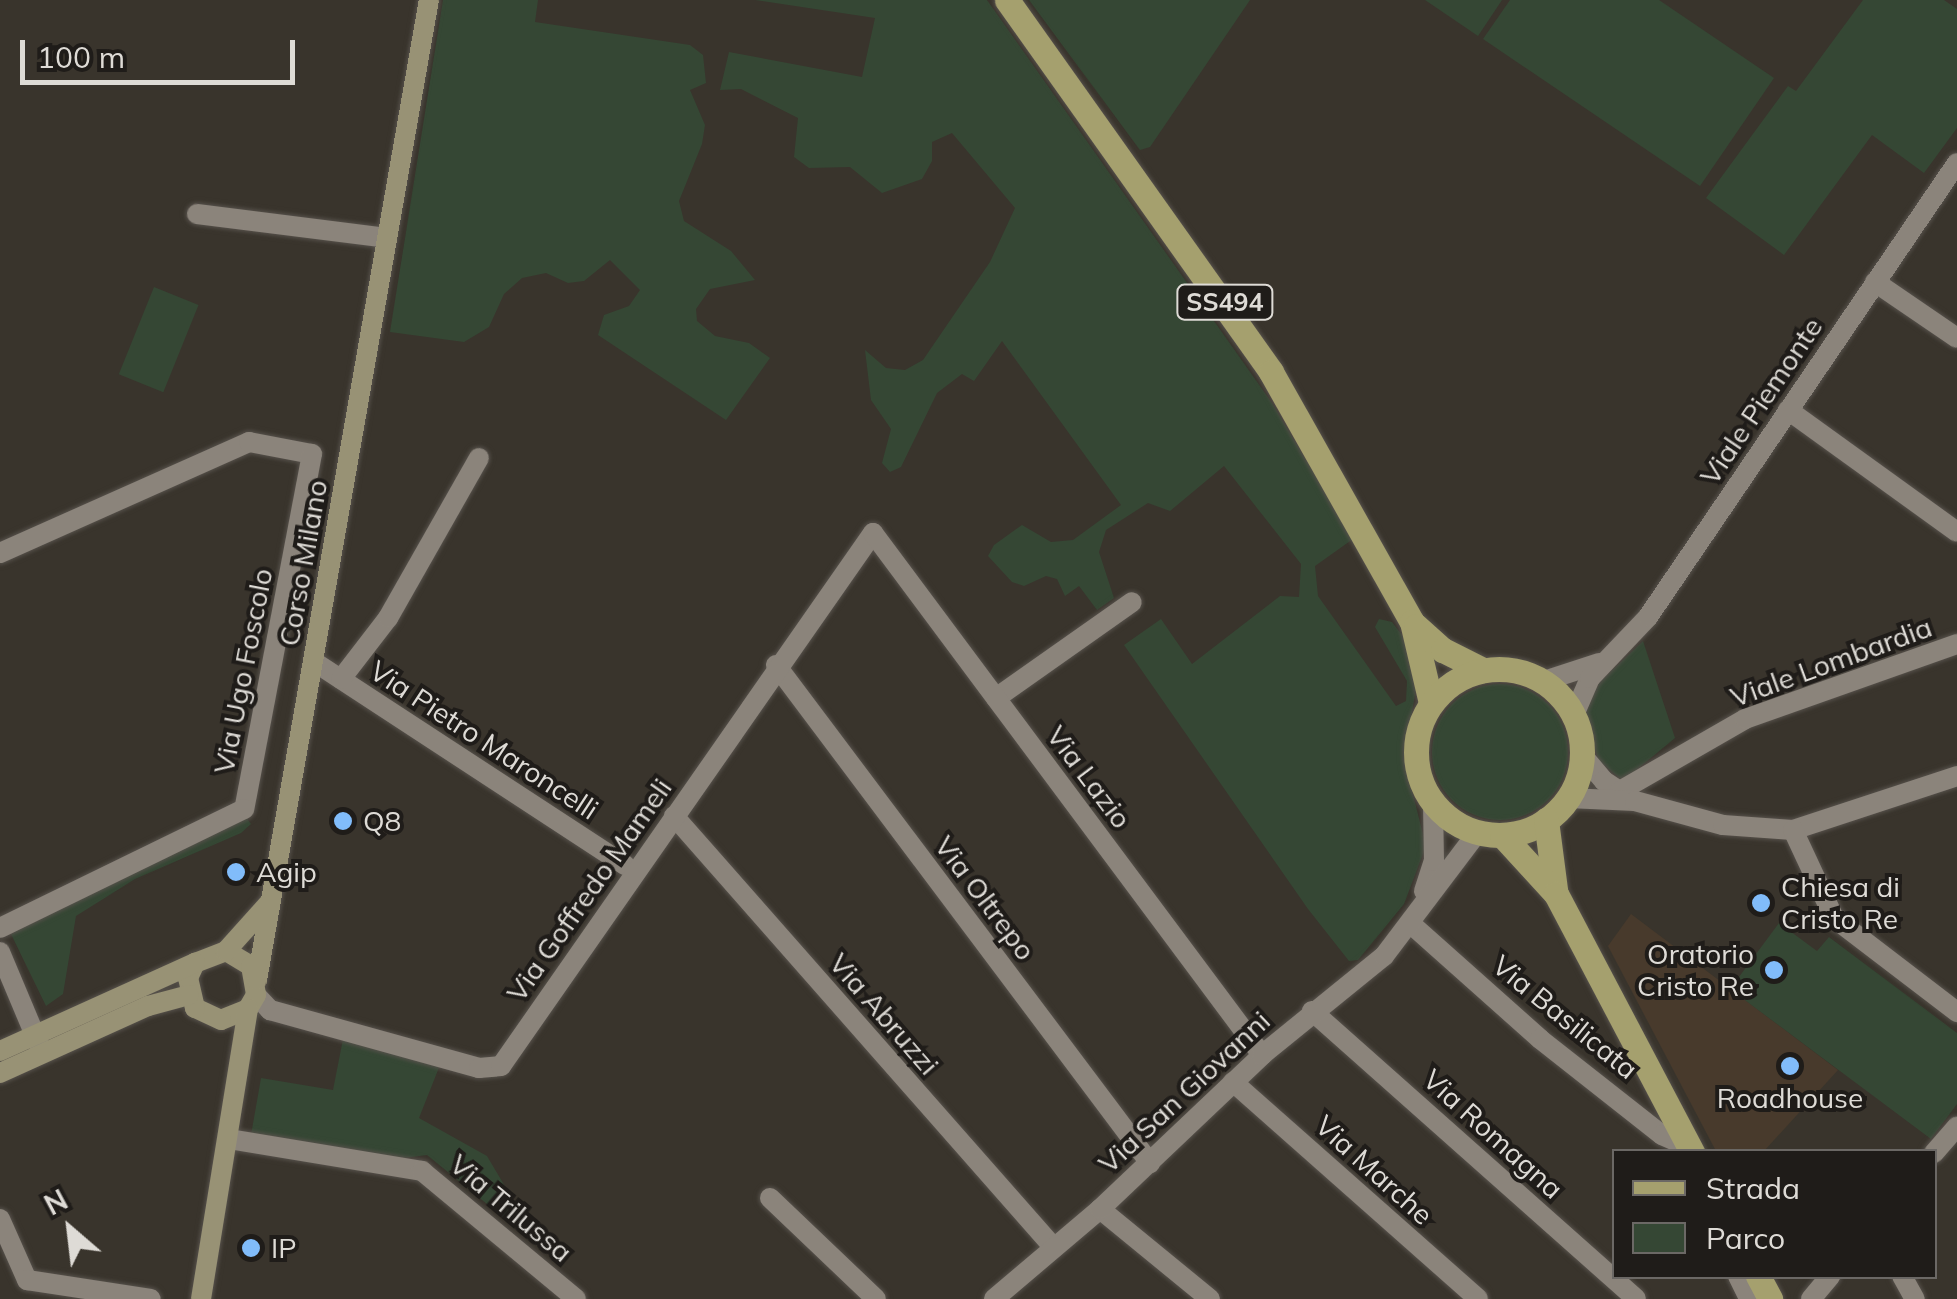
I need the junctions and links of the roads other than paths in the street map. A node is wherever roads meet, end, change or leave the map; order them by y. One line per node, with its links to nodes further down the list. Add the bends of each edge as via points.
1 (429, 0): 5 (main road, Corso Milano)
2 (1007, 0): 14 (main road, SS494, via 1271,372)
3 (1957, 163): 6 (street, Viale Piemonte)
4 (198, 214): 5 (street)
5 (386, 238): 16 (main road, Corso Milano)
6 (1874, 282): 7 (street); 8 (street, Viale Piemonte)
7 (1957, 338)
8 (1788, 410): 10 (street); 17 (street, Viale Piemonte, via 1648,616)
9 (480, 458): 20 (street, via 388,618)
10 (1957, 532)
11 (873, 533): 18 (street, Via Goffredo Mameli); 22 (street, Via Lazio)
12 (3, 546): 38 (street, Via Ugo Foscolo, via 249,442 312,454 244,809)
13 (1132, 602): 22 (street)
14 (1412, 622): 19 (main road, SS494, via 1443,650); 23 (main road, SS494)
15 (1957, 644): 27 (street, Viale Lombardia, via 1745,719)
16 (313, 661): 20 (street, Via Pietro Maroncelli); 36 (main road, Corso Milano)
17 (1601, 662): 21 (street, Viale Piemonte); 24 (street, Viale Piemonte)
18 (776, 666): 30 (street, Via Goffredo Mameli); 57 (street, Via Oltrepo)
19 (1483, 670): 21 (main road, SS494, via 1515,670); 23 (main road)
20 (341, 679): 34 (street, Via Pietro Maroncelli)
21 (1544, 681): 24 (main road)
22 (996, 698): 49 (street, Via Lazio)
23 (1431, 703): 29 (main road, via 1415,746 1416,769)
24 (1574, 715): 25 (main road)
25 (1583, 756): 27 (street); 28 (main road)
26 (1957, 776): 32 (street)
27 (1627, 796): 28 (street); 32 (street, via 1723,825)
28 (1568, 798): 31 (main road)
29 (1433, 805): 33 (main road, via 1454,825); 37 (street, Via San Giovanni, via 1434,861)
30 (674, 816): 43 (street, Via Goffredo Mameli, via 501,1066 478,1068 270,1010); 61 (street, Via Abruzzi)
31 (1546, 820): 33 (main road); 35 (main road)
32 (1793, 830): 45 (street, via 1834,918)
33 (1490, 834): 35 (main road); 37 (street, Via San Giovanni)
34 (625, 865)
35 (1556, 894): 55 (main road)
36 (273, 899): 39 (main road); 43 (main road, Corso Milano)
37 (1411, 924): 44 (street, Via San Giovanni, via 1366,972); 55 (street, Via Basilicata, via 1540,1039 1662,1135)
38 (0, 928)
39 (226, 951): 41 (main road); 43 (main road, via 240,956)
40 (0, 952): 47 (street)
41 (195, 963): 42 (main road); 47 (main road)
42 (189, 995): 46 (main road, via 195,1008); 47 (main road)
43 (254, 995): 46 (main road); 50 (main road, Corso Milano)
44 (1312, 1011): 49 (street, Via San Giovanni); 62 (street, Via Romagna)
45 (1957, 1012)
46 (221, 1020): 50 (main road)
47 (39, 1044): 48 (main road); 51 (main road)
48 (0, 1051)
49 (1262, 1054): 52 (street, Via San Giovanni)
50 (240, 1063): 54 (main road, Corso Milano)
51 (0, 1074)
52 (1234, 1082): 57 (street, Via San Giovanni); 71 (street, Via Marche)
53 (1957, 1127): 56 (street)
54 (229, 1139): 66 (main road, Corso Milano); 67 (street, Via Trilussa, via 422,1171)
55 (1690, 1149)
56 (1937, 1150)
57 (1150, 1164): 59 (street, Via San Giovanni)
58 (770, 1198): 68 (street)
59 (1100, 1209): 61 (street, Via San Giovanni); 70 (street)
60 (0, 1219): 65 (street, via 27,1280)
61 (1054, 1248): 69 (street, Via San Giovanni)
62 (1612, 1278)
63 (1614, 1279): 72 (street, Via Romagna)
64 (1828, 1279): 73 (street)
65 (150, 1299)
66 (201, 1299)
67 (576, 1299)
68 (876, 1299)
69 (994, 1299)
70 (1210, 1299)
71 (1478, 1299)
72 (1636, 1299)
73 (1811, 1299)

